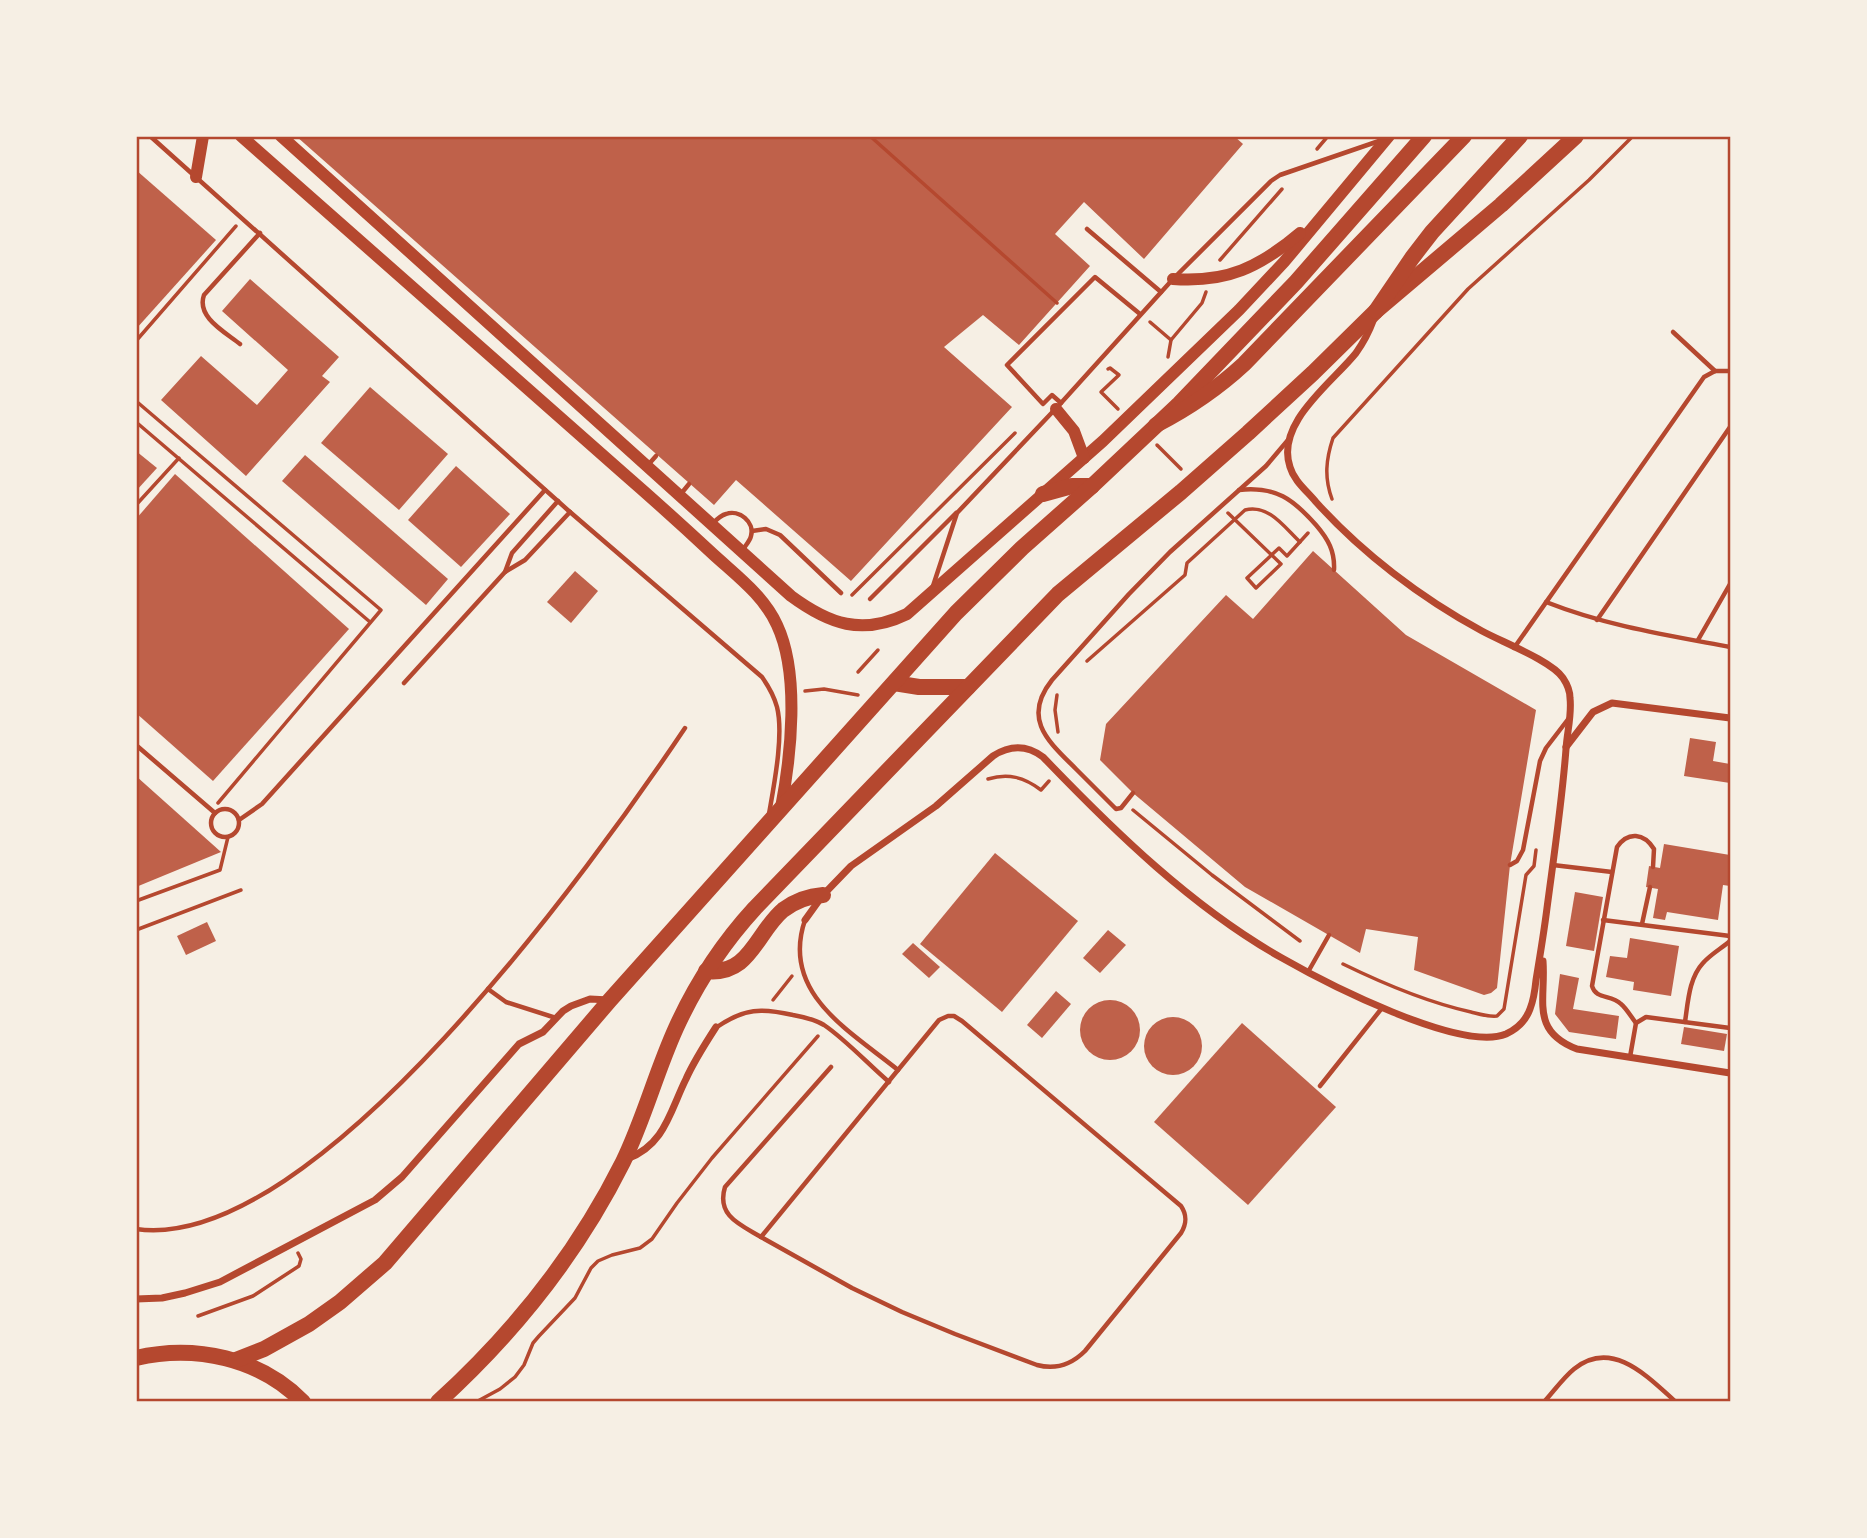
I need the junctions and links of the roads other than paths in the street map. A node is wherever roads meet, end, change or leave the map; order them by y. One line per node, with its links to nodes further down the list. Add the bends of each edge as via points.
1 (150, 136): 10 (lane)
2 (203, 136): 10 (street)
3 (241, 136): 59 (street, via 669,513 768,609 782,636 789,665 790,744)
4 (281, 136): 32 (street, via 313,159 651,461)
5 (1424, 136): 23 (main road, via 1290,288)
6 (1464, 136): 23 (main road, via 1229,379)
7 (1520, 136): 16 (main road, via 1432,232)
8 (1576, 136): 16 (main road)
9 (1388, 137): 11 (street); 14 (lane, via 1270,181)
10 (196, 177): 13 (lane)
11 (1327, 210): 14 (street, via 1268,258 1240,272 1210,279); 26 (street, via 1239,310)
12 (1087, 229): 15 (lane)
13 (260, 233): 19 (lane, via 202,301 207,317); 29 (lane)
14 (1172, 279): 15 (lane)
15 (1161, 292): 17 (lane)
16 (1376, 311): 25 (street, via 1356,353 1307,407); 52 (main road, via 1238,442 1058,594)
17 (1140, 314): 22 (lane); 22 (lane, via 1095,276 1007,365 1043,404 1052,395)
18 (1673, 332): 20 (lane)
19 (240, 344)
20 (1715, 371): 21 (lane); 45 (lane, via 1704,377)
21 (1731, 371)
22 (1058, 406): 26 (street); 35 (lane)
23 (1156, 425): 28 (main road)
24 (1731, 427): 46 (lane)
25 (1289, 439): 30 (lane); 49 (street, via 1287,457 1292,474 1326,512 1401,579)
26 (1084, 458): 31 (street)
27 (689, 484): 32 (lane)
28 (1092, 486): 31 (main road); 51 (main road, via 989,580)
29 (545, 490): 33 (lane); 61 (lane, via 262,804)
30 (1238, 490): 39 (lane, via 1262,489 1285,497 1304,511 1329,541); 58 (lane, via 1129,594 1041,696 1040,725 1049,742 1116,809)
31 (1043, 494): 43 (street)
32 (680, 495): 36 (street)
33 (558, 501): 34 (lane); 40 (lane, via 512,553)
34 (570, 512): 40 (lane, via 525,560); 62 (lane, via 754,669 769,687 780,721)
35 (957, 513): 43 (lane); 44 (lane)
36 (712, 524): 37 (lane, via 723,514 733,513 747,520); 38 (street)
37 (752, 531): 38 (lane); 42 (lane, via 766,529 780,535)
38 (742, 551): 43 (street, via 804,606 843,623 883,624 906,614)
39 (1334, 570)
40 (505, 572): 50 (lane)
41 (1731, 584): 47 (lane)
42 (841, 593)
43 (931, 594)
44 (870, 599)
45 (1546, 602): 46 (lane); 49 (lane)
46 (1597, 620): 47 (lane)
47 (1698, 641): 48 (lane)
48 (1731, 647)
49 (1514, 648): 53 (street, via 1547,663 1563,677 1570,697)
50 (404, 683)
51 (894, 683): 52 (main road); 59 (main road)
52 (968, 687): 75 (main road, via 755,908)
53 (1569, 718): 57 (street); 63 (lane, via 1542,754 1523,850)
54 (1731, 718): 57 (street, via 1612,703 1588,716)
55 (685, 728): 77 (lane, via 594,859)
56 (136, 744): 60 (lane)
57 (1566, 748): 64 (street)
58 (1133, 793)
59 (781, 808): 62 (main road)
60 (214, 811): 61 (lane, via 231,810); 61 (lane, via 212,830 219,836 236,833)
61 (239, 820)
62 (766, 825): 78 (main road)
63 (1510, 865)
64 (1552, 865): 66 (lane); 74 (street)
65 (1653, 867): 66 (lane, via 1650,842 1632,835 1617,846)
66 (1612, 872): 70 (lane)
67 (1650, 887): 71 (lane)
68 (823, 895): 69 (street); 75 (main road, via 785,909 741,963 724,971); 76 (street, via 851,866 936,806 993,756 1020,748 1043,757 1181,889 1242,934)
69 (805, 920): 87 (lane, via 800,954 810,990 826,1011)
70 (1603, 920): 71 (lane); 82 (lane, via 1592,989 1596,995 1622,1004)
71 (1642, 925): 73 (lane)
72 (1329, 935): 76 (lane)
73 (1731, 939): 81 (lane, via 1697,971)
74 (1542, 950): 79 (street, via 1529,1012 1506,1034 1473,1037); 85 (street, via 1542,1012 1550,1031 1577,1049)
75 (706, 971): 91 (main road, via 676,1027)
76 (1308, 973): 79 (street)
77 (488, 989): 80 (lane, via 517,1006); 92 (lane, via 351,1130 291,1177 206,1222 186,1228)
78 (610, 1000): 80 (street, via 580,1002); 96 (main road, via 378,1270 309,1325)
79 (1383, 1008): 90 (lane)
80 (556, 1018): 94 (street, via 543,1032 514,1048 388,1191 236,1274 163,1298)
81 (1685, 1022): 82 (lane, via 1646,1017); 84 (lane)
82 (1636, 1023): 85 (lane)
83 (716, 1027): 89 (lane, via 752,1010 811,1019); 91 (street, via 693,1064 661,1134 646,1150)
84 (1731, 1028)
85 (1630, 1057): 88 (street)
86 (831, 1067): 93 (lane, via 725,1188 726,1212)
87 (898, 1070): 89 (lane); 93 (lane, via 939,1020 958,1018 1181,1206 1186,1216 1184,1228 1085,1351 1072,1362 1055,1367 1037,1365 902,1312)
88 (1731, 1073)
89 (889, 1082): 93 (lane)
90 (1320, 1086)
91 (624, 1160): 98 (main road, via 586,1228 540,1294)
92 (136, 1229)
93 (761, 1237)
94 (136, 1299)
95 (136, 1358): 96 (main road, via 193,1352)
96 (236, 1360): 97 (main road, via 275,1378)
97 (303, 1402)
98 (438, 1402)
99 (1545, 1402): 100 (lane, via 1574,1369 1591,1360 1611,1358 1632,1365)
100 (1676, 1402)

